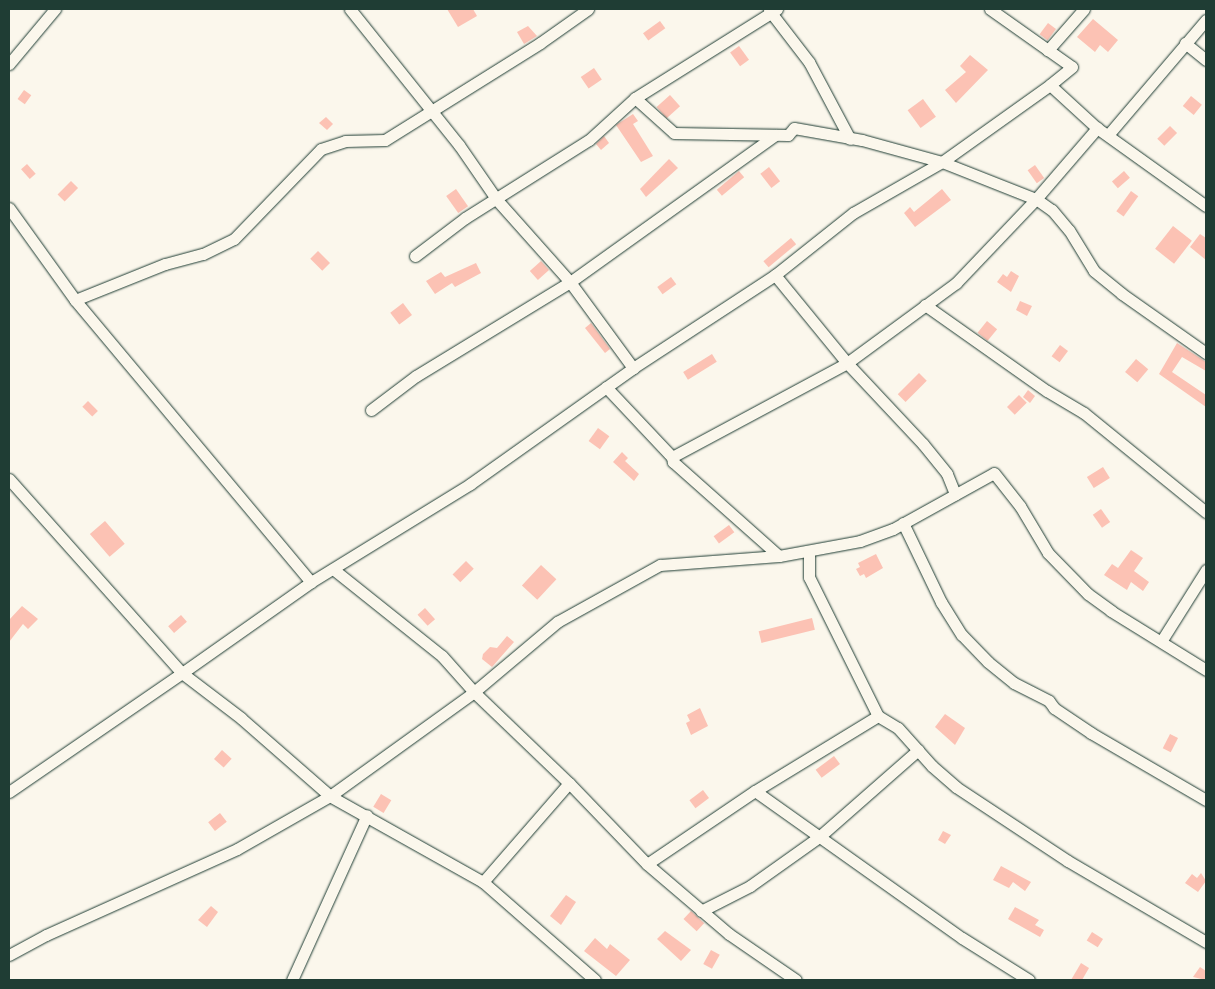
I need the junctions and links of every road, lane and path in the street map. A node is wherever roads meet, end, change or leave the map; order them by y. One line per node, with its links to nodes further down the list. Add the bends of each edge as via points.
1 (55, 9): 11 (street)
2 (350, 9): 14 (street)
3 (588, 9): 14 (street, via 540,43)
4 (990, 9): 9 (street)
5 (1084, 9): 9 (street)
6 (773, 10): 13 (street); 18 (street, via 809,62)
7 (1206, 20): 8 (street)
8 (1185, 42): 10 (street); 17 (street)
9 (1048, 50): 12 (street, via 1072,67)
10 (1206, 60)
11 (9, 64)
12 (1050, 85): 15 (street); 19 (street)
13 (635, 98): 16 (street, via 650,115 674,133); 21 (street, via 590,140)
14 (430, 110): 21 (street); 27 (street, via 384,140 345,140 321,150 234,239 203,254 165,264)
15 (1098, 128): 17 (street); 20 (street)
16 (776, 135): 18 (street, via 788,135 794,128); 26 (street)
17 (1108, 135): 22 (street)
18 (850, 140): 19 (street)
19 (942, 162): 20 (street); 25 (street, via 853,213)
20 (1036, 199): 28 (street, via 956,283); 29 (street, via 1061,219 1094,271)
21 (497, 200): 24 (street, via 465,218); 26 (street)
22 (1206, 206)
23 (9, 208): 27 (street)
24 (415, 256)
25 (775, 275): 30 (street); 31 (street)
26 (570, 282): 31 (street); 33 (street, via 416,376)
27 (75, 300): 43 (street)
28 (925, 305): 30 (street); 37 (street, via 1047,391 1084,412)
29 (1206, 352)
30 (847, 363): 34 (street); 36 (street, via 923,444 947,474)
31 (633, 368): 32 (street)
32 (606, 387): 34 (street); 41 (street, via 470,484)
33 (371, 410)
34 (672, 457): 40 (street, via 673,462)
35 (9, 480): 46 (street)
36 (955, 494): 38 (street); 44 (street, via 994,473 1020,506 1048,552 1068,574 1111,611)
37 (1206, 512)
38 (903, 523): 39 (street, via 860,542); 54 (street, via 941,602 962,635 988,662 1014,683 1049,701 1054,708 1091,733)
39 (808, 552): 40 (street); 48 (street, via 809,577)
40 (778, 556): 47 (street, via 660,565 557,622)
41 (333, 568): 43 (street); 47 (street, via 442,656)
42 (1206, 570): 44 (street)
43 (311, 582): 46 (street)
44 (1162, 640): 45 (street)
45 (1206, 670)
46 (182, 673): 52 (street); 53 (street, via 241,718)
47 (474, 692): 50 (street); 53 (street)
48 (878, 716): 49 (street, via 898,728); 51 (street)
49 (918, 750): 56 (street); 60 (street, via 956,787 1061,856)
50 (569, 783): 57 (street); 58 (street)
51 (755, 791): 56 (street); 57 (street)
52 (9, 792)
53 (330, 796): 55 (street); 61 (street, via 237,849 46,935)
54 (1206, 800)
55 (367, 815): 58 (street); 62 (street)
56 (819, 837): 59 (street, via 750,886); 65 (street, via 962,938)
57 (647, 864): 59 (street)
58 (483, 882): 63 (street)
59 (701, 911): 64 (street)
60 (1206, 942)
61 (9, 955)
62 (292, 980)
63 (596, 980)
64 (796, 980)
65 (1029, 980)

